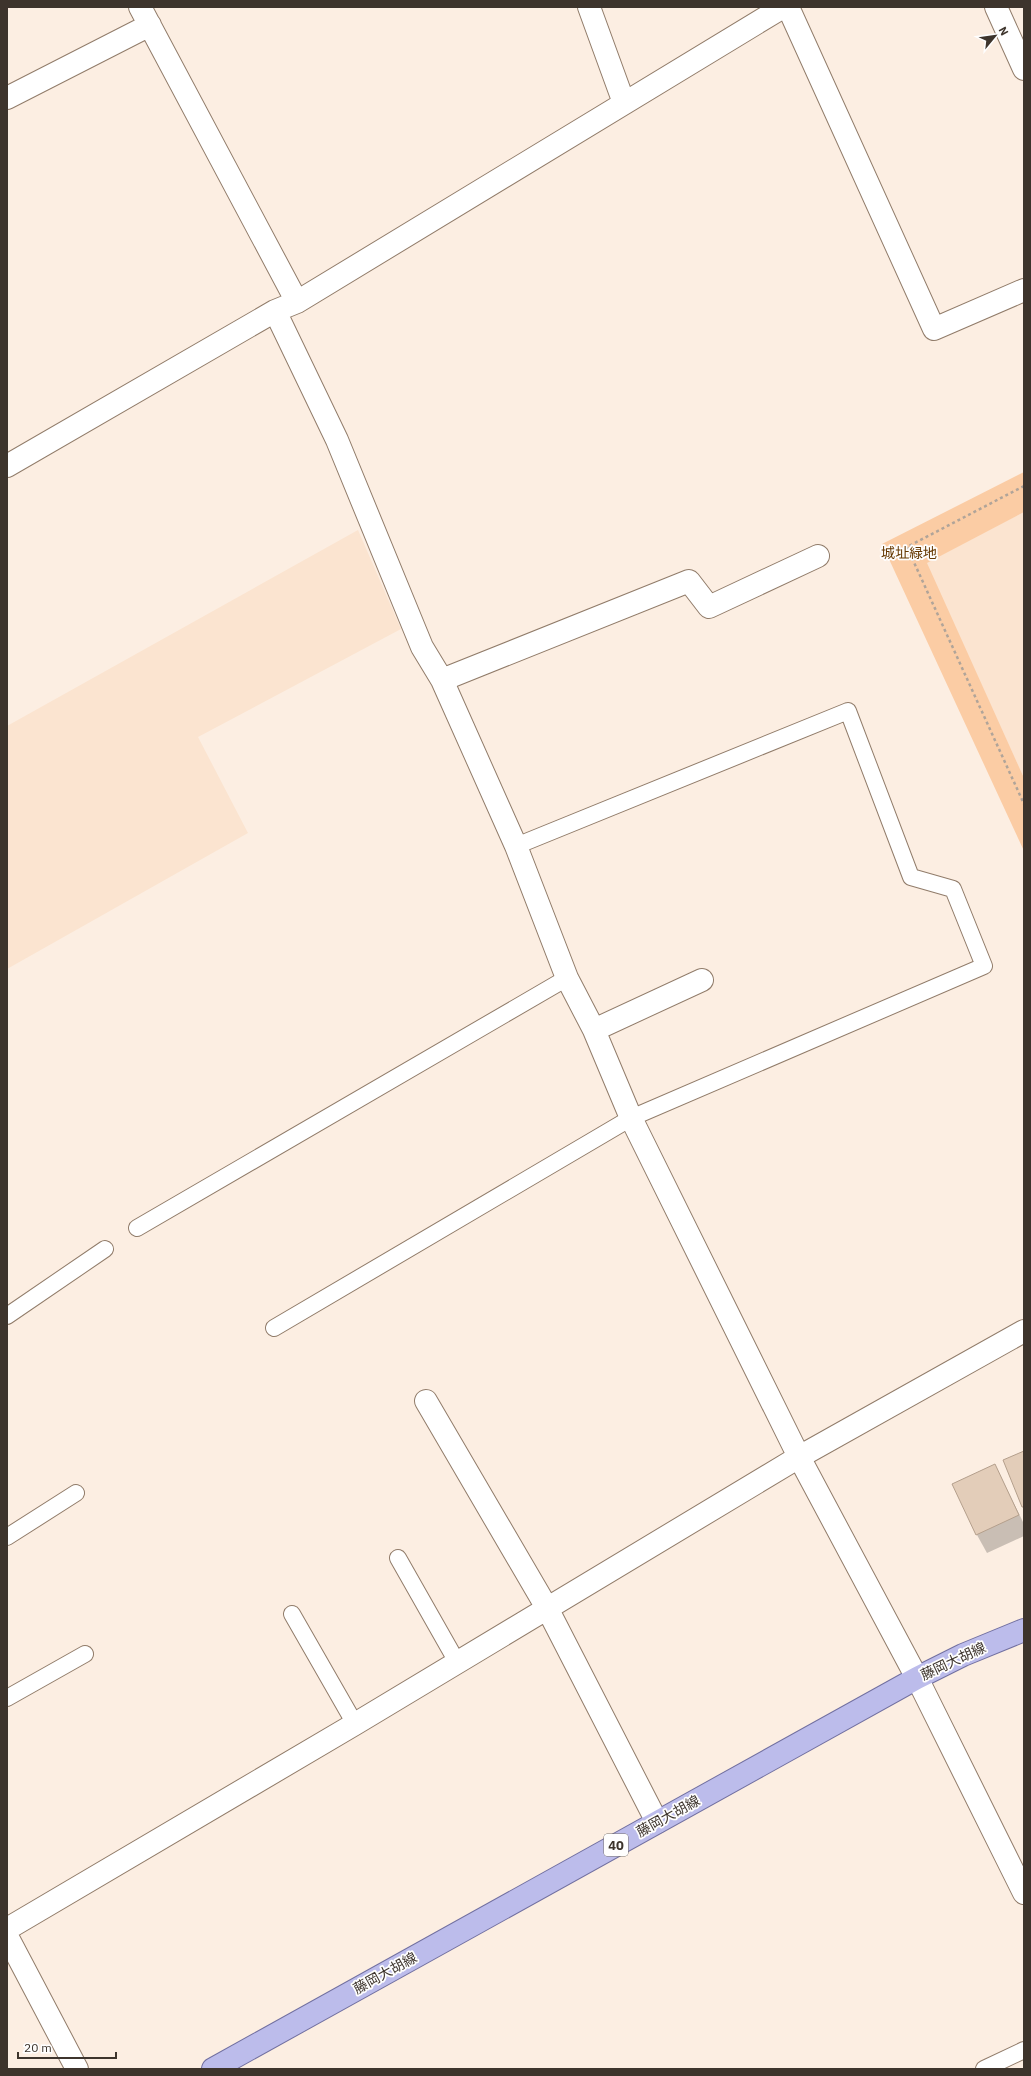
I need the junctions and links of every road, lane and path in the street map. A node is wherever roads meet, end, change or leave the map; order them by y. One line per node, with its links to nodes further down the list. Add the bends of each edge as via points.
1 (589, 7): 8 (street)
2 (783, 7): 8 (street)
3 (788, 7): 9 (street, via 934,329)
4 (996, 7): 6 (street)
5 (145, 16): 7 (street); 10 (street)
6 (1024, 69)
7 (7, 98)
8 (624, 103): 10 (street)
9 (1024, 290)
10 (297, 302): 11 (street)
11 (275, 311): 12 (street); 15 (street, via 337,440 422,647)
12 (7, 466)
13 (1024, 486): 16 (path, via 907,547)
14 (818, 556): 15 (street, via 709,607 689,581)
15 (442, 680): 17 (street)
16 (1024, 804)
17 (516, 846): 18 (street); 21 (lane, via 848,711 912,877 953,889 984,966)
18 (567, 978): 20 (street); 22 (lane)
19 (702, 980): 20 (street)
20 (594, 1030): 21 (street)
21 (631, 1118): 25 (lane); 28 (street)
22 (137, 1228)
23 (105, 1249): 24 (lane)
24 (7, 1316)
25 (274, 1328)
26 (1024, 1331): 28 (street)
27 (426, 1401): 32 (street)
28 (799, 1457): 32 (street); 37 (street)
29 (76, 1493): 30 (lane)
30 (7, 1537)
31 (398, 1558): 36 (lane)
32 (547, 1608): 36 (street); 40 (street)
33 (292, 1614): 39 (lane)
34 (1024, 1630): 37 (main road, 藤岡大胡線 / 40, via 963,1655)
35 (85, 1654): 38 (lane)
36 (458, 1662): 39 (street)
37 (917, 1678): 40 (main road, 藤岡大胡線 / 40); 41 (street)
38 (7, 1698)
39 (355, 1724): 42 (street)
40 (657, 1822): 46 (main road, 藤岡大胡線 / 40)
41 (1024, 1893)
42 (7, 1929)
43 (7, 1936): 45 (street)
44 (1024, 2050): 47 (lane)
45 (77, 2069)
46 (213, 2069)
47 (984, 2069)

